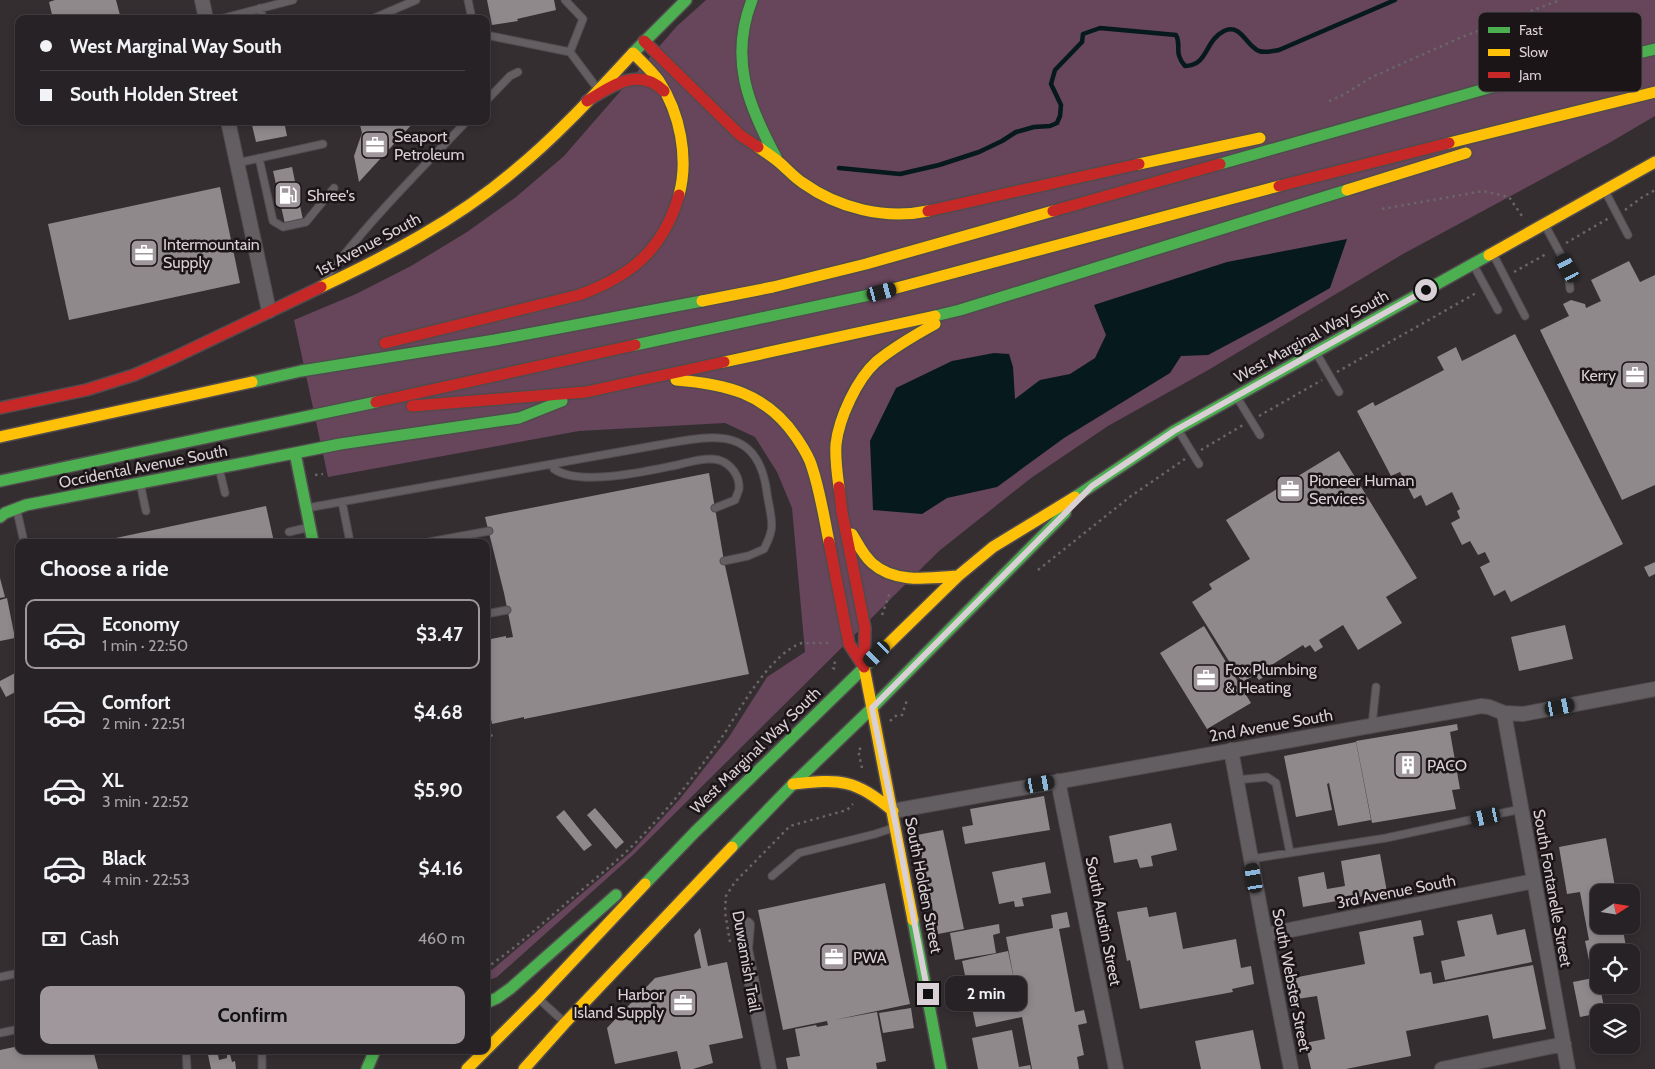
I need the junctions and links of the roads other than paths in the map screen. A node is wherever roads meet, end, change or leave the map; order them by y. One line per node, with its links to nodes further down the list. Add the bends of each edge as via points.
1 (202, 0): 9 (street)
2 (293, 0): 8 (lane)
3 (416, 0): 12 (lane)
4 (468, 0): 13 (lane)
5 (565, 0): 17 (lane, via 583,20)
6 (686, 0): 15 (main road, 1st Avenue South)
7 (752, 0): 35 (main road, via 743,33 746,87 756,118)
8 (260, 8): 10 (lane); 11 (lane)
9 (205, 15)
10 (235, 15)
11 (262, 15)
12 (381, 15)
13 (471, 15)
14 (490, 36): 17 (lane)
15 (644, 41): 19 (main road, 1st Avenue South); 35 (main road, via 740,135)
16 (1655, 49): 18 (main road)
17 (570, 52): 21 (lane)
18 (1642, 52)
19 (633, 53): 21 (main road, 1st Avenue South); 24 (main road, via 658,79)
20 (518, 72): 26 (lane)
21 (598, 90): 27 (main road, 1st Avenue South)
22 (1478, 90): 31 (main road)
23 (1478, 91): 53 (main road, via 866,264 773,287 495,340)
24 (665, 92): 27 (main road, via 652,81 632,79); 50 (main road, via 682,144 679,192 662,235 634,266 600,288 579,295)
25 (1655, 92): 28 (main road)
26 (490, 97)
27 (587, 101): 44 (main road, 1st Avenue South, via 525,162 459,212 383,257)
28 (1565, 115): 46 (main road, via 1444,161); 59 (main road, via 1359,165 882,292)
29 (229, 125): 37 (street)
30 (463, 125): 44 (lane, via 347,249)
31 (1315, 126)
32 (1276, 134): 35 (main road, via 921,212 892,213 841,204 801,182)
33 (323, 144): 34 (lane)
34 (259, 158): 37 (lane); 38 (lane, via 273,221 283,228 306,222)
35 (778, 161)
36 (1655, 162): 39 (main road, West Marginal Way South)
37 (237, 164): 48 (street)
38 (334, 188)
39 (1605, 191): 40 (main road, West Marginal Way South); 41 (lane)
40 (1545, 224): 42 (main road, West Marginal Way South); 45 (lane, via 1568,268)
41 (1628, 235)
42 (1493, 253): 43 (main road, West Marginal Way South); 49 (lane)
43 (1473, 264): 47 (lane); 52 (main road, West Marginal Way South)
44 (316, 290): 48 (main road, 1st Avenue South)
45 (1570, 290)
46 (960, 310): 54 (main road); 76 (main road, via 909,338 875,363 855,389 836,444)
47 (1498, 310)
48 (269, 311): 58 (main road, 1st Avenue South, via 193,349 114,382)
49 (1525, 316)
50 (376, 345)
51 (347, 352): 53 (main road, via 308,362)
52 (1316, 352): 56 (lane); 57 (main road, West Marginal Way South)
53 (301, 371): 62 (main road)
54 (653, 378): 55 (main road); 89 (main road, via 704,382 731,388 754,398 787,424 812,466 849,644)
55 (586, 392): 59 (main road); 63 (main road, Occidental Avenue South, via 519,418)
56 (1339, 392)
57 (1237, 396): 60 (main road, West Marginal Way South); 61 (lane)
58 (0, 408)
59 (331, 412): 67 (main road)
60 (1178, 429): 65 (lane); 69 (main road, West Marginal Way South)
61 (1260, 435)
62 (0, 437)
63 (295, 453): 66 (main road, Occidental Avenue South); 73 (main road)
64 (552, 464): 71 (lane); 74 (lane, via 559,473 592,478 704,459 718,460 736,472 739,488 735,500); 85 (lane, via 699,438 721,438 742,443 757,458 766,486 772,529 764,549)
65 (1200, 464)
66 (219, 468): 68 (main road, Occidental Avenue South); 70 (lane)
67 (0, 481)
68 (140, 483): 72 (main road, Occidental Avenue South); 75 (lane)
69 (1092, 486): 86 (main road, West Marginal Way South, via 993,547); 92 (main road, West Marginal Way South)
70 (225, 493)
71 (342, 502): 73 (lane); 83 (lane)
72 (17, 508): 77 (main road, Occidental Avenue South); 81 (lane)
73 (306, 508): 78 (main road)
74 (715, 508)
75 (146, 511)
76 (842, 512): 86 (main road, via 858,548 880,569 912,578); 89 (main road, via 865,628)
77 (0, 517)
78 (310, 527): 80 (lane); 82 (main road)
79 (489, 531): 84 (lane)
80 (288, 532)
81 (23, 539)
82 (312, 539)
83 (349, 539)
84 (445, 539)
85 (724, 561)
86 (958, 576): 89 (main road, West Marginal Way South)
87 (508, 610): 88 (lane)
88 (490, 613)
89 (864, 666): 92 (main road, South Holden Street); 102 (main road, West Marginal Way South)
90 (1376, 687): 94 (lane)
91 (1655, 689): 93 (street, 2nd Avenue South, via 1523,714)
92 (872, 708): 98 (main road, West Marginal Way South); 100 (main road, South Holden Street)
93 (1504, 714): 94 (street, 2nd Avenue South, via 1481,706); 99 (street, South Fontanelle Street)
94 (1372, 725): 95 (street, 2nd Avenue South)
95 (1231, 750): 96 (street, South Webster Street); 97 (street, 2nd Avenue South)
96 (1236, 780): 103 (lane, via 1267,777 1276,783); 104 (street, South Webster Street)
97 (1058, 781): 100 (street, 2nd Avenue South); 131 (street, South Austin Street)
98 (793, 784): 100 (main road, via 835,782 858,786); 115 (main road, West Marginal Way South)
99 (1522, 809): 103 (lane, via 1386,838); 107 (street, South Fontanelle Street)
100 (893, 810): 101 (main road, South Holden Street)
101 (896, 826): 105 (lane, via 799,853); 130 (main road, South Holden Street)
102 (695, 832): 106 (main road); 113 (main road, West Marginal Way South)
103 (1290, 853): 104 (lane)
104 (1251, 860): 110 (street, South Webster Street)
105 (772, 876)
106 (636, 878)
107 (1534, 881): 110 (street, 3rd Avenue South); 118 (street, South Fontanelle Street)
108 (622, 890): 114 (main road, via 546,959)
109 (747, 925): 129 (street, via 746,949)
110 (1265, 935): 132 (street, South Webster Street)
111 (15, 974): 112 (lane)
112 (0, 977)
113 (538, 998): 115 (lane); 119 (main road, West Marginal Way South)
114 (490, 1002)
115 (565, 1023): 128 (main road, West Marginal Way South)
116 (15, 1030): 117 (lane)
117 (0, 1034)
118 (1564, 1044): 133 (street); 134 (street, South Fontanelle Street)
119 (490, 1046)
120 (186, 1054): 124 (lane)
121 (262, 1054): 125 (lane)
122 (373, 1054): 126 (main road)
123 (482, 1054): 127 (main road, West Marginal Way South)
124 (186, 1069)
125 (262, 1069)
126 (367, 1069)
127 (467, 1069)
128 (524, 1069)
129 (769, 1069)
130 (942, 1069)
131 (1116, 1069)
132 (1291, 1069)
133 (1442, 1069)
134 (1568, 1069)

